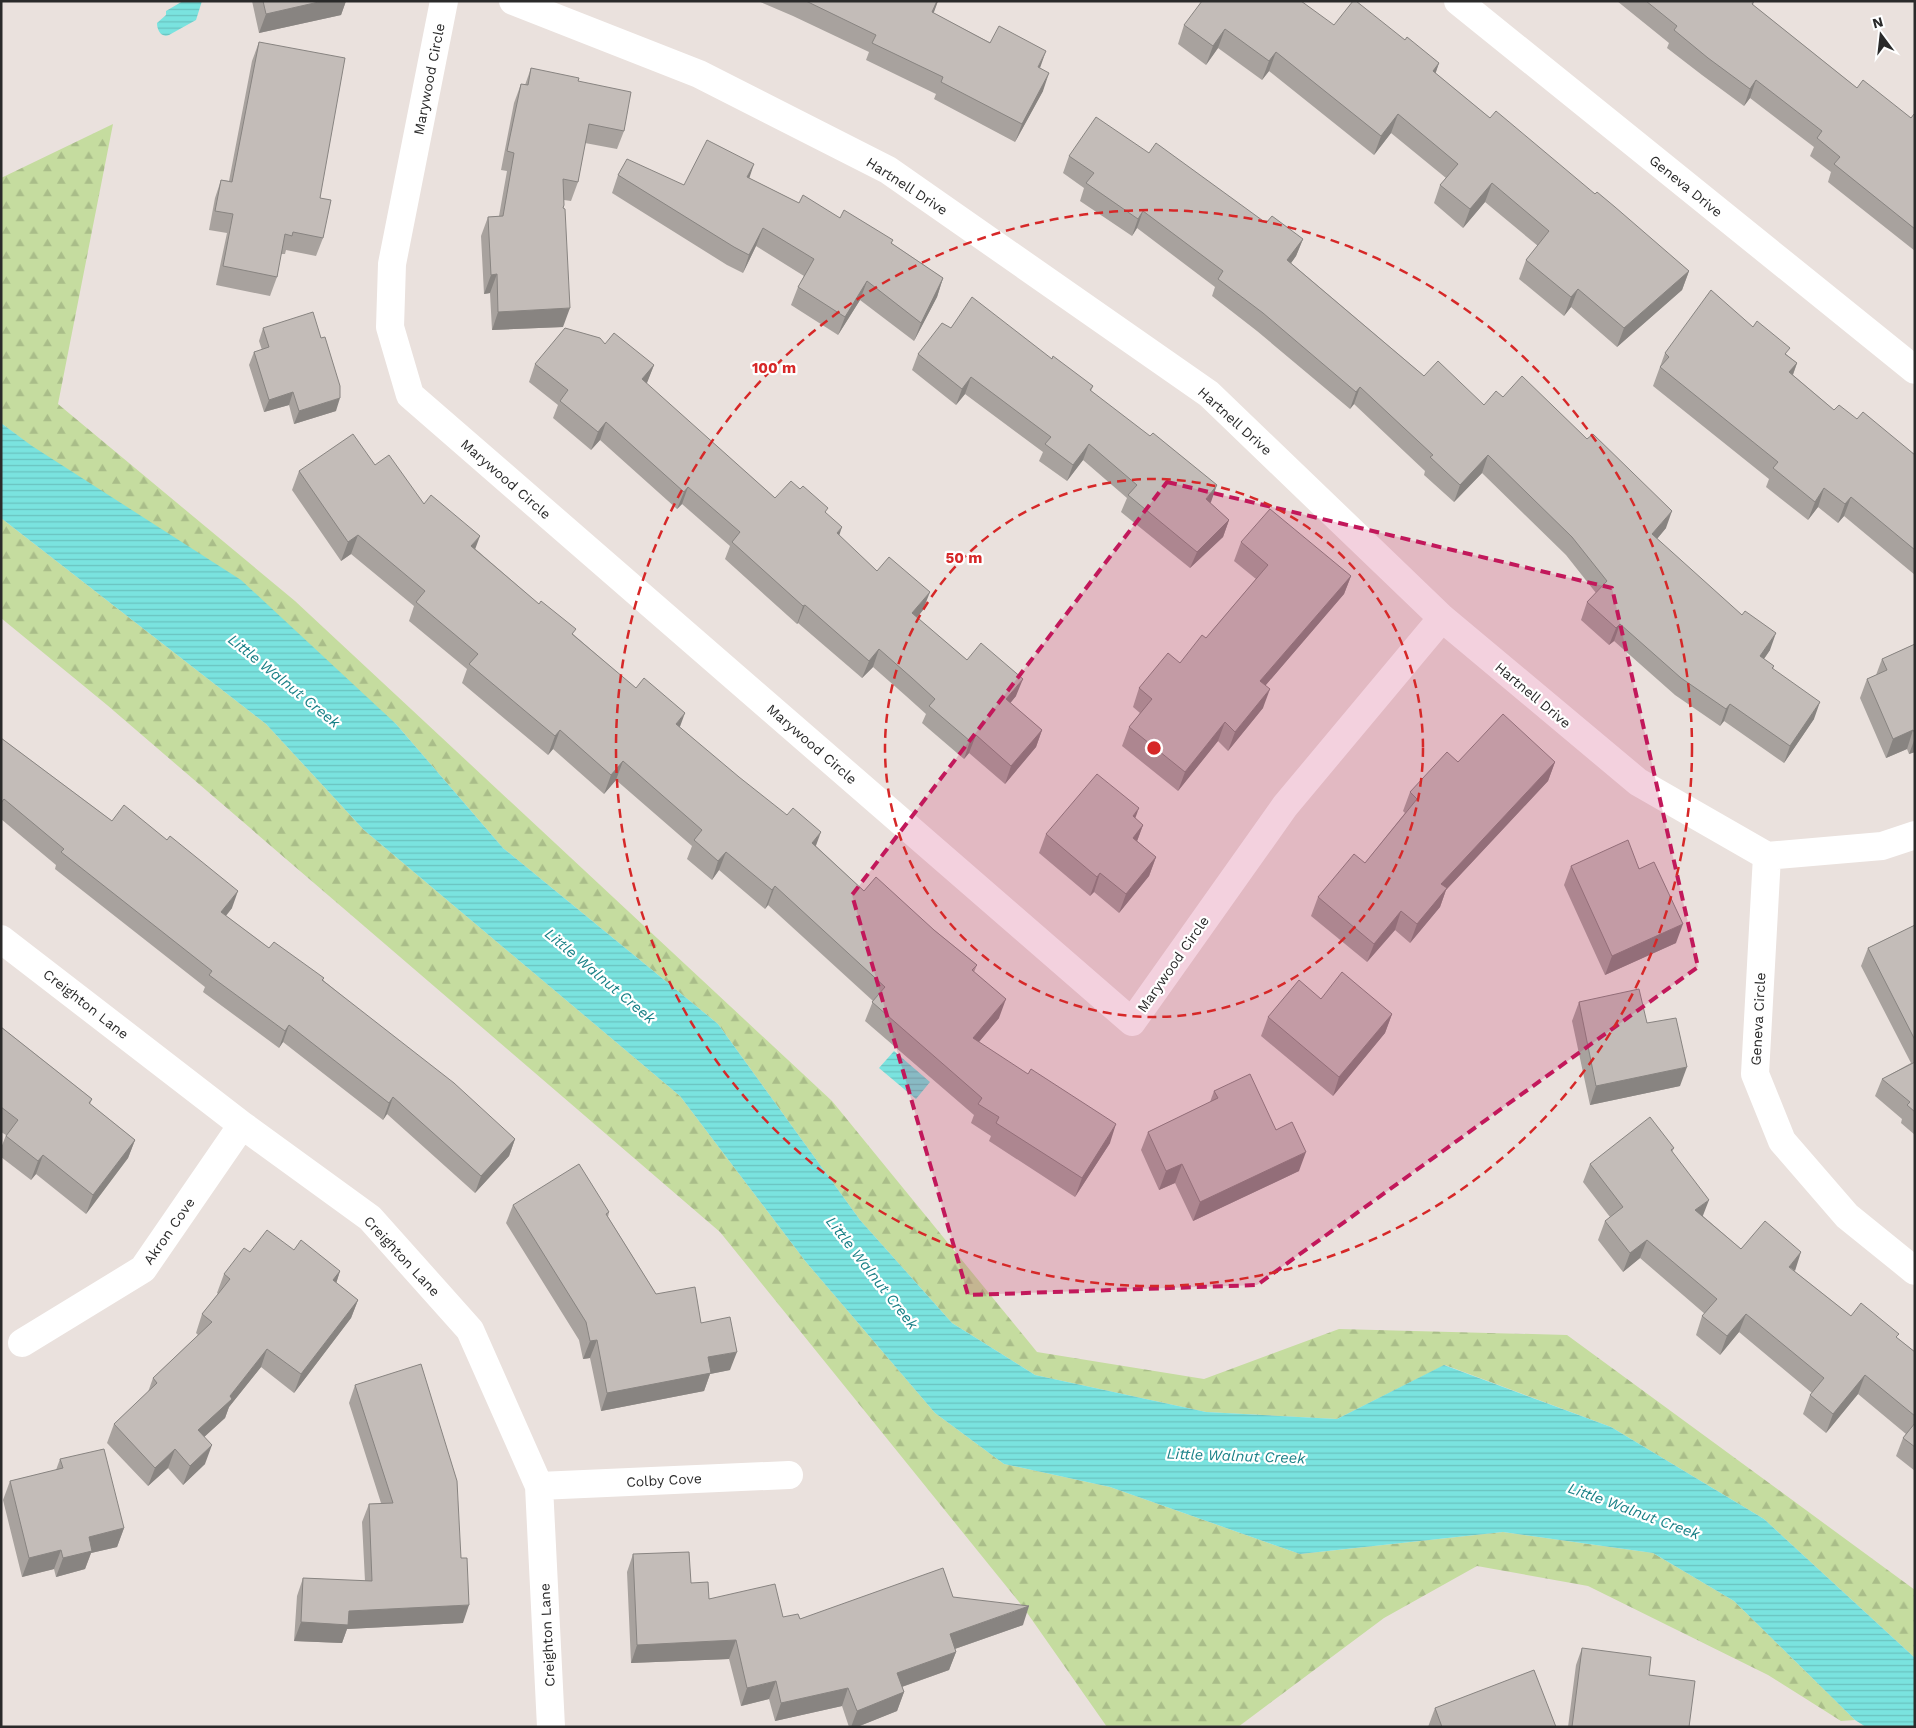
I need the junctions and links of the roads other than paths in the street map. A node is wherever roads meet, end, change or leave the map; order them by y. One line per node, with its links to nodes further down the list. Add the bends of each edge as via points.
1 (444, 1): 5 (street, Marywood Circle, via 392,264 390,328 410,396 1132,1022 1285,806)
2 (514, 1): 5 (street, Hartnell Drive, via 699,74 888,170 1210,394)
3 (1458, 1): 4 (street, Geneva Drive)
4 (1915, 370)
5 (1442, 618): 7 (street, Hartnell Drive, via 1638,782)
6 (1915, 835): 7 (street, via 1882,846)
7 (1767, 856): 10 (street, Geneva Circle, via 1755,1074 1782,1141 1847,1216)
8 (1, 939): 9 (street, Creighton Lane)
9 (242, 1125): 11 (street, Akron Cove, via 142,1269); 13 (street, Creighton Lane, via 370,1218 470,1330)
10 (1915, 1271)
11 (22, 1343)
12 (789, 1475): 13 (street, Colby Cove)
13 (539, 1486): 14 (street, Creighton Lane)
14 (552, 1727)

